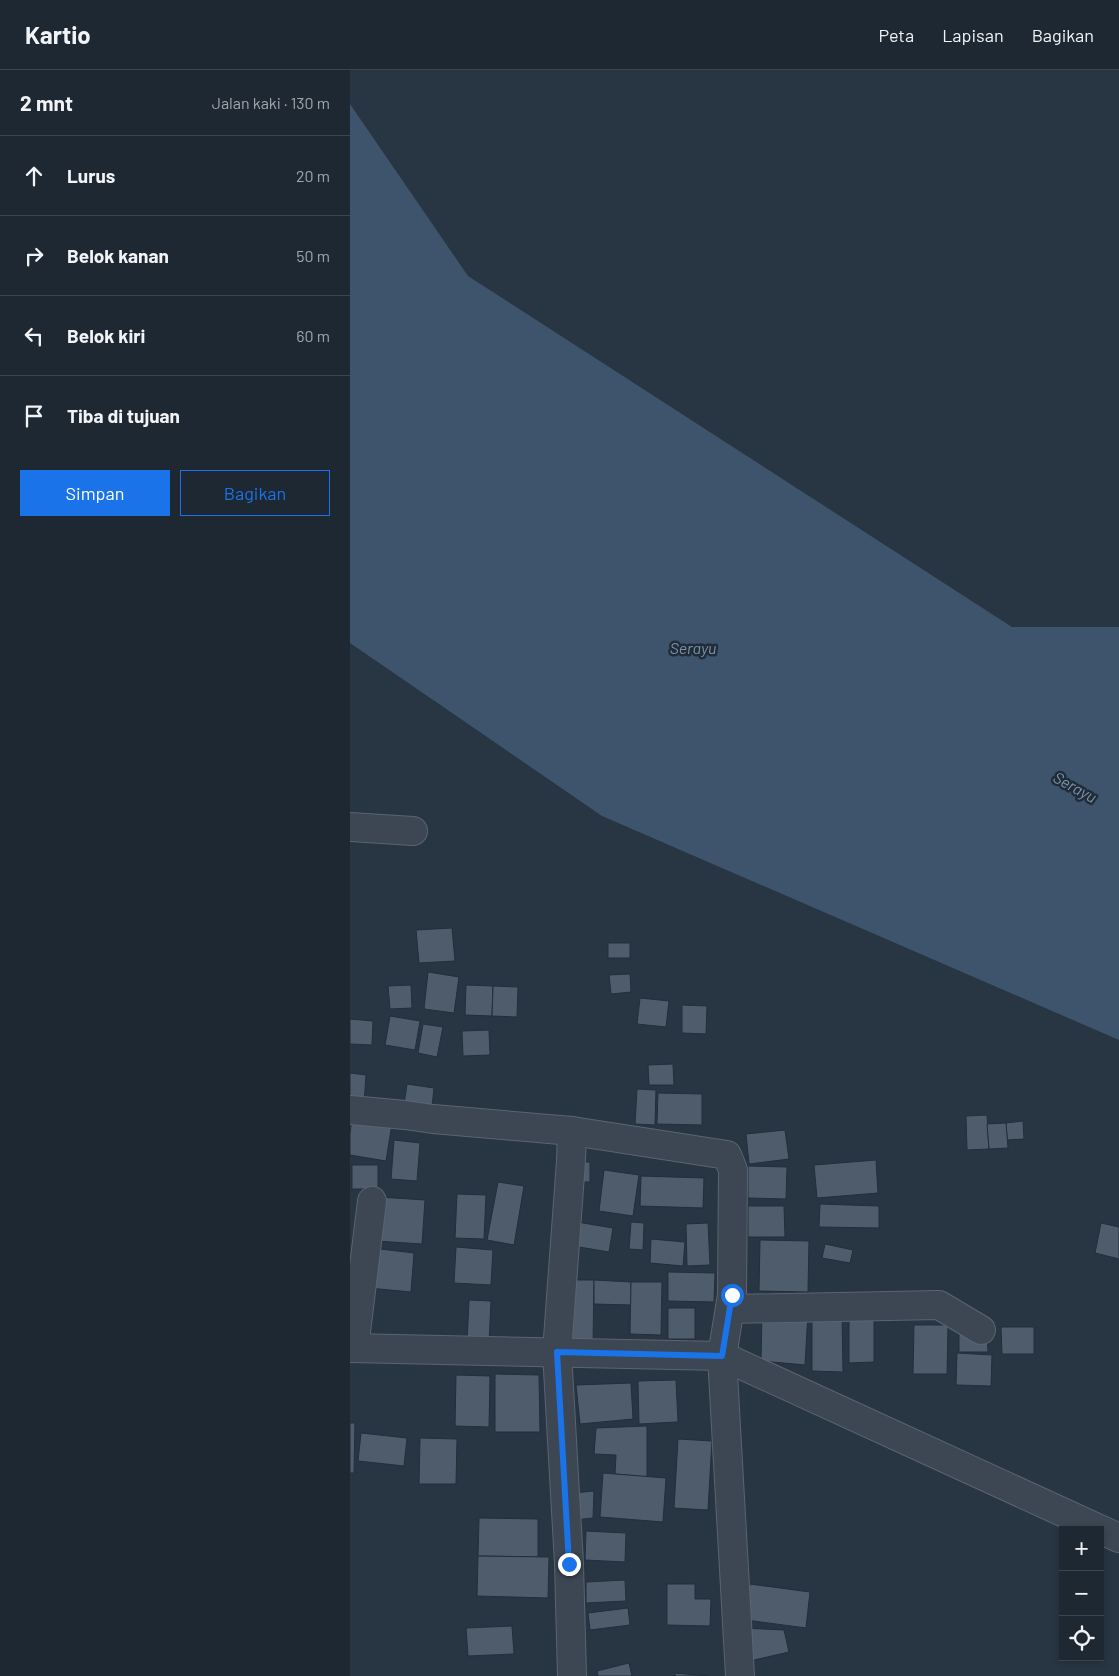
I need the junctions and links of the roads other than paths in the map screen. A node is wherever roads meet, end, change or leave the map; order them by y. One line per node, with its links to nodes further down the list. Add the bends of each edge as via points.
1 (350, 827): 2 (street)
2 (413, 831)
3 (350, 1110): 4 (street)
4 (572, 1131): 6 (street, via 727,1156 733,1170); 9 (street)
5 (372, 1201): 8 (street)
6 (730, 1309): 7 (street, via 939,1305); 10 (street)
7 (981, 1330)
8 (352, 1348): 9 (street)
9 (557, 1352): 10 (street); 12 (street)
10 (722, 1356): 11 (street); 13 (street)
11 (1119, 1538)
12 (572, 1676)
13 (740, 1676)

